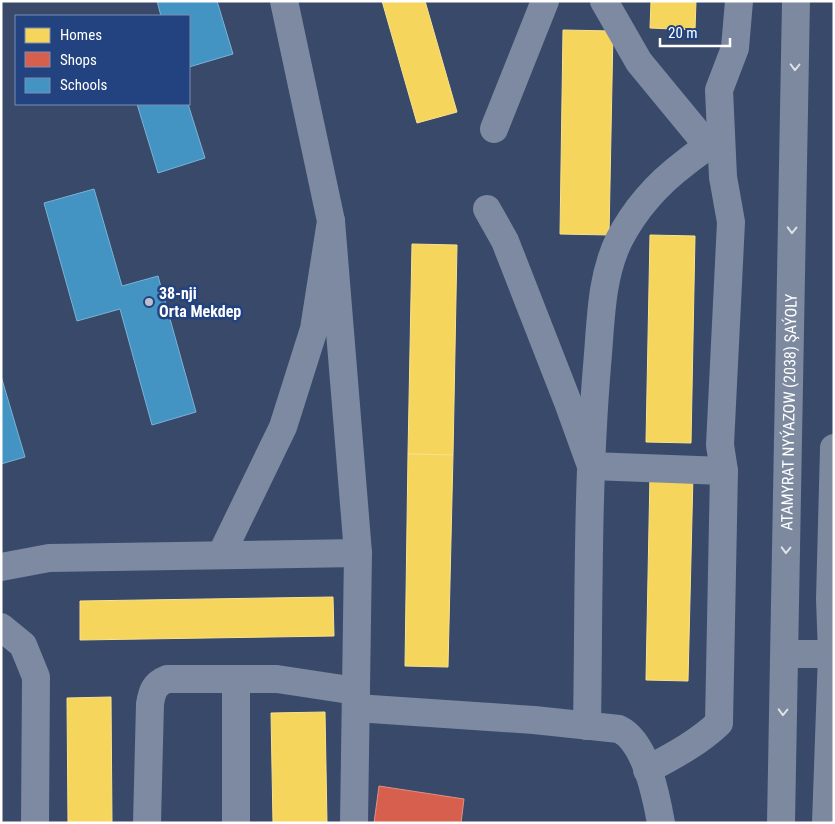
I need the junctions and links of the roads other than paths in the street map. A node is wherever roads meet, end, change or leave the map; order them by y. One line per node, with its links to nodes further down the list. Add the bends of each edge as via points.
1 (284, 1): 9 (lane)
2 (545, 1): 6 (lane)
3 (604, 1): 7 (lane, via 639,62)
4 (739, 1): 7 (lane, via 735,48 719,90)
5 (796, 1): 16 (main road, ATAMYRAT NYÝAZOW (2038) ŞAÝOLY, one-way to 16)
6 (494, 129)
7 (715, 141): 11 (lane, via 672,172 648,196 619,240 604,285); 12 (lane, via 731,222 720,445)
8 (487, 209): 11 (lane, via 505,241)
9 (331, 221): 13 (lane); 14 (lane, via 314,329 283,427)
10 (834, 448): 17 (main road)
11 (590, 466): 12 (lane); 23 (lane)
12 (724, 471): 24 (lane, via 720,723 688,748)
13 (358, 553): 14 (lane); 22 (lane)
14 (221, 555): 15 (lane, via 49,558)
15 (1, 567)
16 (785, 597): 17 (main road); 19 (main road, ATAMYRAT NYÝAZOW (2038) ŞAÝOLY)
17 (832, 599): 20 (main road)
18 (1, 627): 25 (lane, via 23,645 36,677)
19 (784, 654): 20 (main road); 30 (main road, ATAMYRAT NYÝAZOW (2038) ŞAÝOLY, one-way to 30)
20 (833, 654): 31 (main road)
21 (236, 680): 22 (lane, via 277,679); 26 (lane, via 167,678 155,686 150,704); 27 (lane)
22 (356, 700): 23 (lane); 28 (lane)
23 (587, 726): 24 (lane, via 619,729 627,733 638,746)
24 (647, 770): 29 (lane)
25 (35, 823)
26 (147, 823)
27 (236, 823)
28 (354, 823)
29 (661, 823)
30 (781, 823)
31 (826, 823)

